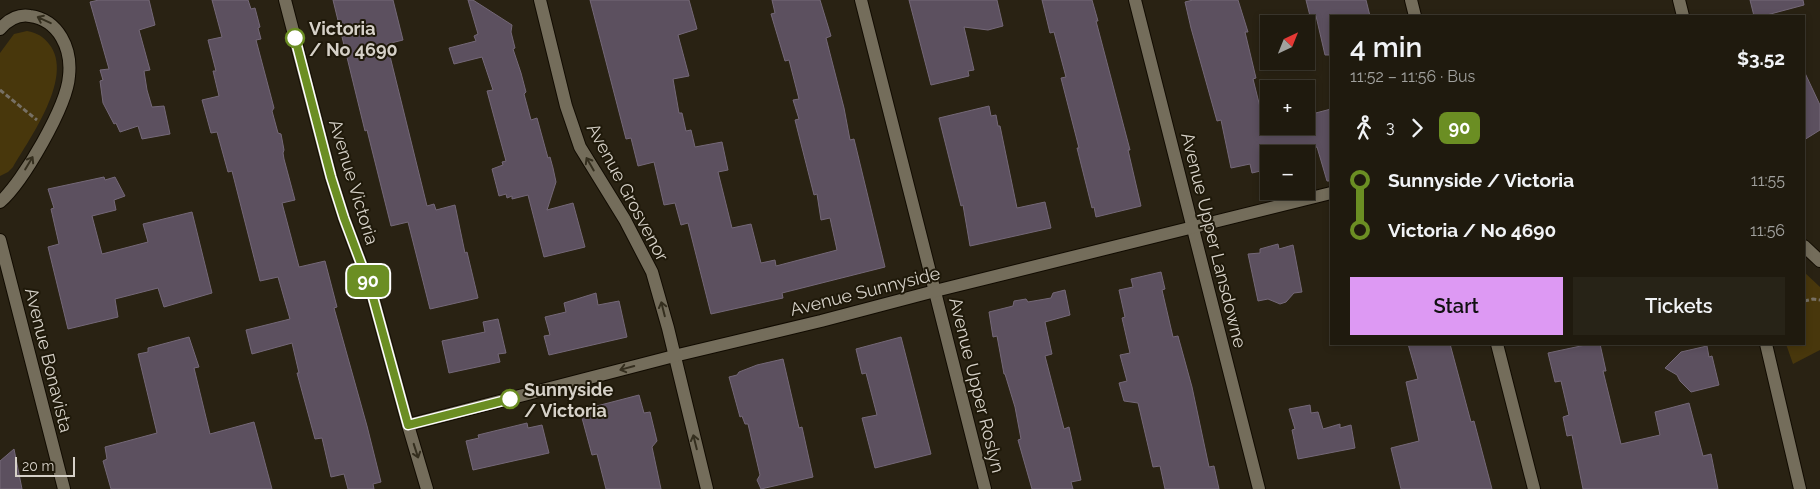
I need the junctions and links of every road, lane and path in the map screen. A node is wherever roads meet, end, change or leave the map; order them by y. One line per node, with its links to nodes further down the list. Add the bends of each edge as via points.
1 (285, 0): 24 (street, Avenue Victoria, via 331,177 371,290)
2 (540, 0): 23 (street, Avenue Grosvenor, one-way to 2, via 652,272 625,220 580,148)
3 (861, 0): 18 (street, Avenue Upper Roslyn)
4 (1134, 0): 14 (street, Avenue Upper Lansdowne)
5 (1411, 0): 7 (street)
6 (1679, 0): 8 (street)
7 (1415, 15)
8 (1682, 15)
9 (0, 29): 13 (street, one-way to 9, via 19,180 59,111 68,87 70,63 60,34 46,20 20,16 6,22)
10 (0, 90): 11 (path)
11 (40, 121)
12 (1330, 193): 14 (street, Avenue Sunnyside)
13 (0, 202)
14 (1193, 228): 18 (street, Avenue Sunnyside); 29 (street, Avenue Upper Lansdowne)
15 (0, 240): 25 (street, Avenue Bonavista)
16 (1805, 247): 17 (street)
17 (1820, 261)
18 (935, 291): 23 (street, Avenue Sunnyside, via 821,322); 28 (street, Avenue Upper Roslyn)
19 (1820, 300): 20 (path)
20 (1805, 301)
21 (1498, 345): 30 (street)
22 (1766, 345): 31 (street)
23 (674, 356): 24 (street, Avenue Sunnyside, one-way to 24); 27 (street, Avenue Grosvenor, one-way to 23)
24 (408, 425): 26 (street, Avenue Victoria, one-way to 26)
25 (64, 489)
26 (427, 489)
27 (707, 489)
28 (985, 489)
29 (1258, 489)
30 (1534, 489)
31 (1800, 489)

